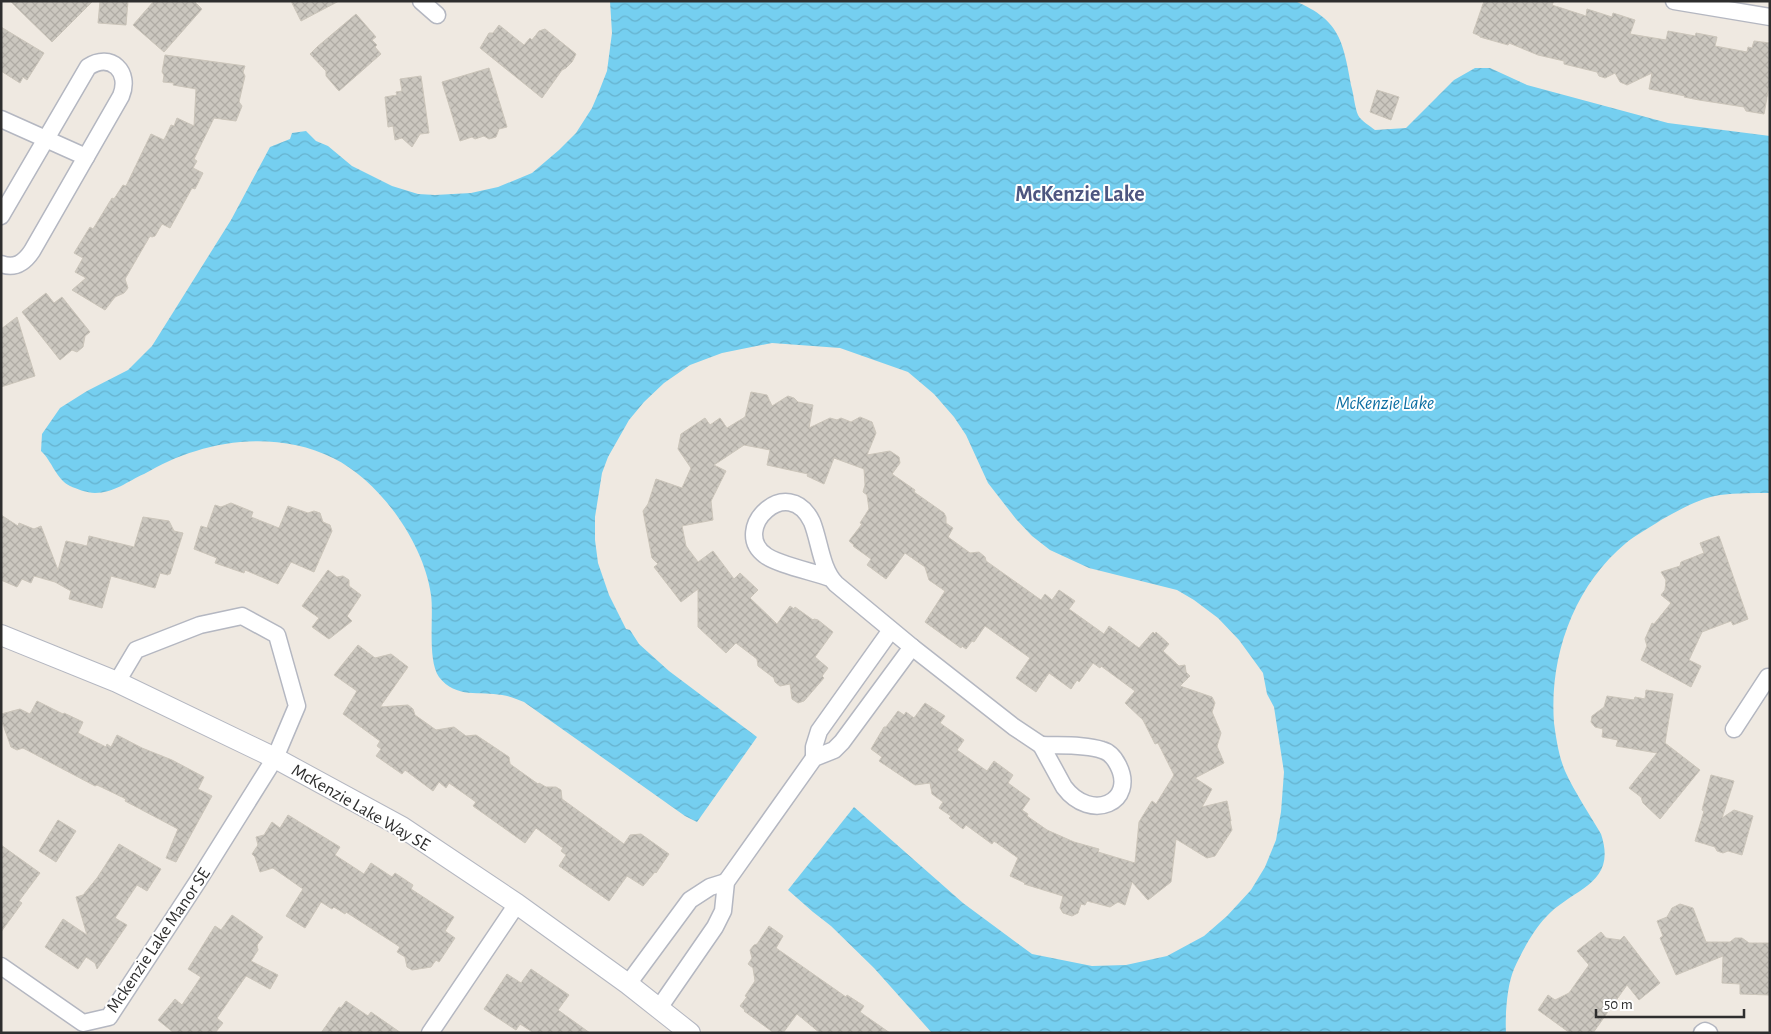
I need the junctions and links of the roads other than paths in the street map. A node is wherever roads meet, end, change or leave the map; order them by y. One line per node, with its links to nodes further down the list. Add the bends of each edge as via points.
1 (421, 1): 4 (street)
2 (1674, 1): 3 (street)
3 (1693, 3): 5 (street)
4 (437, 15)
5 (1770, 16)
6 (1, 119): 7 (street)
7 (46, 138): 8 (street); 8 (street, via 88,67 102,62 113,64 122,70 125,80 123,91); 9 (street)
8 (86, 157): 10 (street, via 27,258 14,266)
9 (1, 216)
10 (1, 264)
11 (830, 578): 11 (street, via 806,512 788,503 776,503 766,510 755,531 760,551 778,562); 12 (street)
12 (891, 630): 14 (street); 20 (street, via 822,726)
13 (1, 635): 16 (street, McKenzie Lake Way SE)
14 (912, 647): 18 (street); 20 (street, via 842,742 834,750)
15 (1770, 677): 17 (street)
16 (117, 682): 19 (street, McKenzie Lake Way SE); 19 (street, via 136,650 200,625 242,616 277,635 297,706)
17 (1734, 728)
18 (1041, 745): 18 (street, via 1068,793 1080,803 1101,806 1118,794 1123,782 1122,773 1107,752 1093,748)
19 (275, 758): 22 (street, McKenzie Lake Way SE, via 402,827); 23 (street, Mckenzie Lake Manor SE, via 198,882 108,1016 83,1023)
20 (814, 758): 21 (street)
21 (726, 882): 24 (street, via 710,887 690,900); 25 (street, via 723,911 716,927)
22 (517, 904): 24 (street, McKenzie Lake Way SE); 26 (street)
23 (1, 966)
24 (628, 984): 25 (street, McKenzie Lake Way SE)
25 (659, 1008): 27 (street, McKenzie Lake Way SE)
26 (430, 1033)
27 (690, 1033)
28 (1702, 1033): 29 (street)
29 (1709, 1033)

